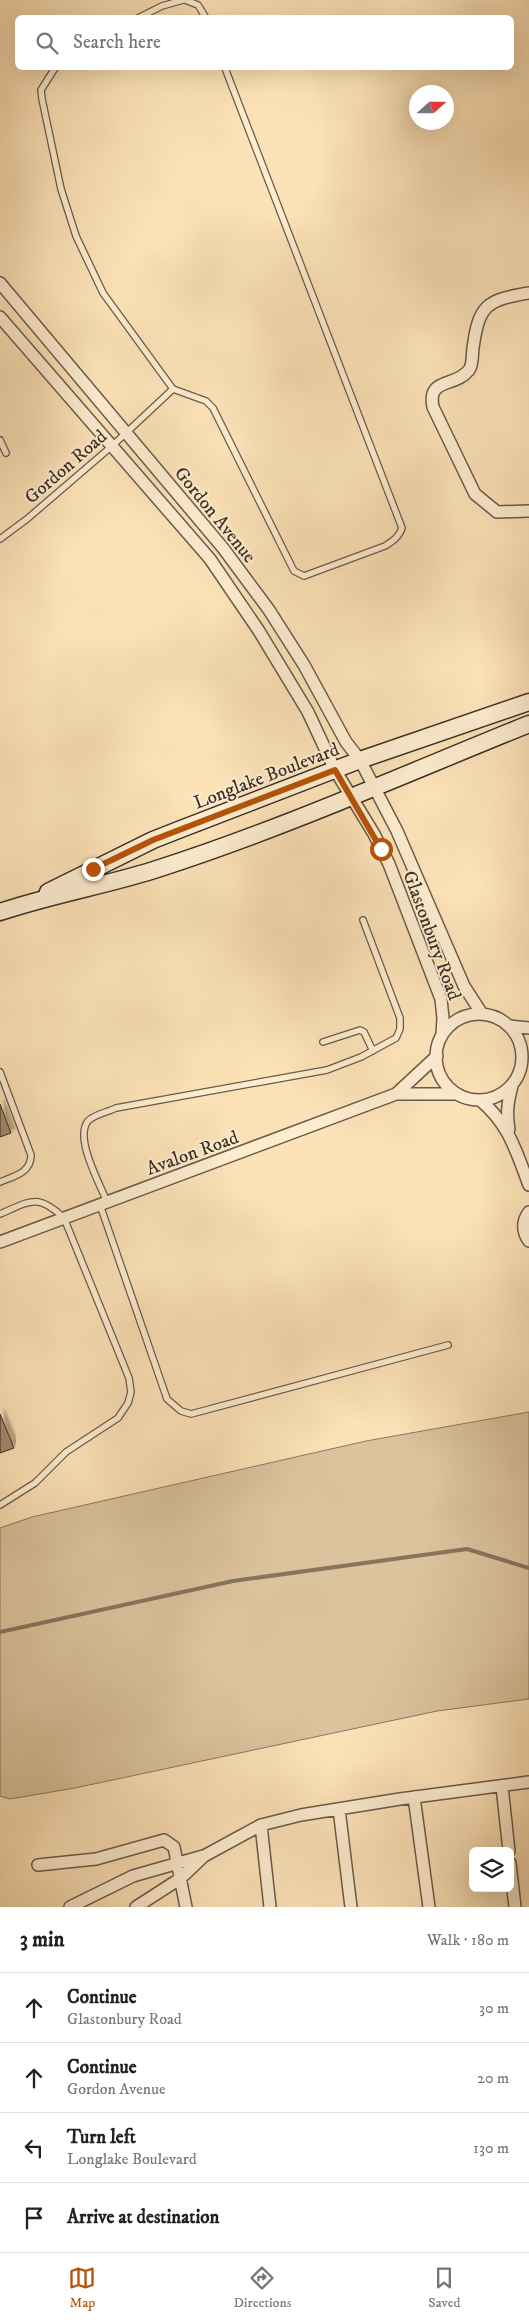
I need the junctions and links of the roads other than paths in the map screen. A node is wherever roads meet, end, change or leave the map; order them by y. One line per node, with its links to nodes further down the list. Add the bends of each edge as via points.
1 (184, 0): 2 (lane); 3 (lane, via 198,5)
2 (144, 15)
3 (204, 15)
4 (54, 70): 9 (lane, via 41,90 42,100 61,189 76,236 103,293)
5 (226, 70): 9 (lane, via 400,520 400,534 384,546 313,574 299,575 294,571 213,408 206,401)
6 (0, 283): 10 (street, Gordon Avenue)
7 (529, 292): 14 (street, via 494,302 483,309 477,321 470,370 459,379 433,390 431,398 475,494 497,512)
8 (0, 317): 12 (street, Gordon Avenue)
9 (173, 390): 10 (lane, Gordon Road)
10 (126, 432): 12 (lane, Gordon Road); 18 (street, Gordon Avenue, via 223,548 269,610 304,665 346,742)
11 (0, 440): 13 (lane)
12 (112, 446): 15 (lane, Gordon Road); 19 (street, Gordon Avenue, via 210,559 234,592 295,689)
13 (6, 453)
14 (529, 511)
15 (0, 539)
16 (529, 702): 18 (main road, Longlake Boulevard)
17 (529, 724): 20 (main road, Longlake Boulevard)
18 (360, 760): 19 (main road, Longlake Boulevard); 20 (street, Gordon Avenue)
19 (335, 770): 21 (street, Gordon Avenue); 22 (main road, Longlake Boulevard, via 153,840)
20 (374, 788): 21 (main road, Longlake Boulevard); 25 (street, Glastonbury Road, via 422,887 464,986)
21 (352, 797): 22 (main road, Longlake Boulevard, via 154,869); 28 (street, Glastonbury Road, via 389,864 441,999)
22 (25, 904): 23 (main road, Longlake Boulevard)
23 (0, 912)
24 (363, 920): 30 (lane, via 400,1018 396,1038)
25 (482, 1014): 26 (street); 28 (street, via 459,1019)
26 (509, 1026): 27 (street); 32 (street, via 517,1036)
27 (529, 1028)
28 (442, 1035): 31 (street)
29 (322, 1042): 30 (lane, via 360,1030)
30 (373, 1050): 41 (lane, via 327,1070 116,1108 88,1120 83,1131 85,1145)
31 (437, 1056): 35 (street, Avalon Road); 36 (street, via 442,1077)
32 (526, 1059): 34 (street)
33 (0, 1072): 39 (lane, via 31,1154 25,1171)
34 (512, 1084): 37 (street, via 503,1093); 38 (street, via 506,1116)
35 (396, 1094): 36 (street, Avalon Road); 41 (street, Avalon Road)
36 (457, 1094): 37 (street)
37 (480, 1100): 38 (street, via 500,1119)
38 (510, 1135): 40 (street)
39 (0, 1182)
40 (529, 1185)
41 (104, 1203): 44 (street, Avalon Road); 47 (lane, via 168,1399 181,1411 191,1414)
42 (529, 1212): 45 (street, via 524,1231)
43 (0, 1214): 44 (lane, via 30,1202 41,1202)
44 (64, 1218): 46 (street, Avalon Road); 48 (lane, via 130,1378 131,1392 118,1418 66,1452 35,1483)
45 (529, 1241)
46 (0, 1242)
47 (448, 1345)
48 (0, 1505)
49 (529, 1782): 50 (street)
50 (502, 1786): 51 (street); 54 (street)
51 (414, 1797): 52 (street); 65 (street)
52 (339, 1809): 53 (street); 64 (street)
53 (261, 1825): 55 (street); 63 (street)
54 (509, 1847)
55 (204, 1856): 56 (street); 58 (street)
56 (178, 1863): 57 (street, via 174,1847 164,1840 96,1859); 58 (street); 60 (street, via 133,1876)
57 (38, 1865)
58 (181, 1878): 61 (street); 62 (street)
59 (513, 1892): 66 (street)
60 (71, 1907)
61 (136, 1907)
62 (186, 1907)
63 (270, 1907)
64 (350, 1907)
65 (430, 1907)
66 (515, 1907)

